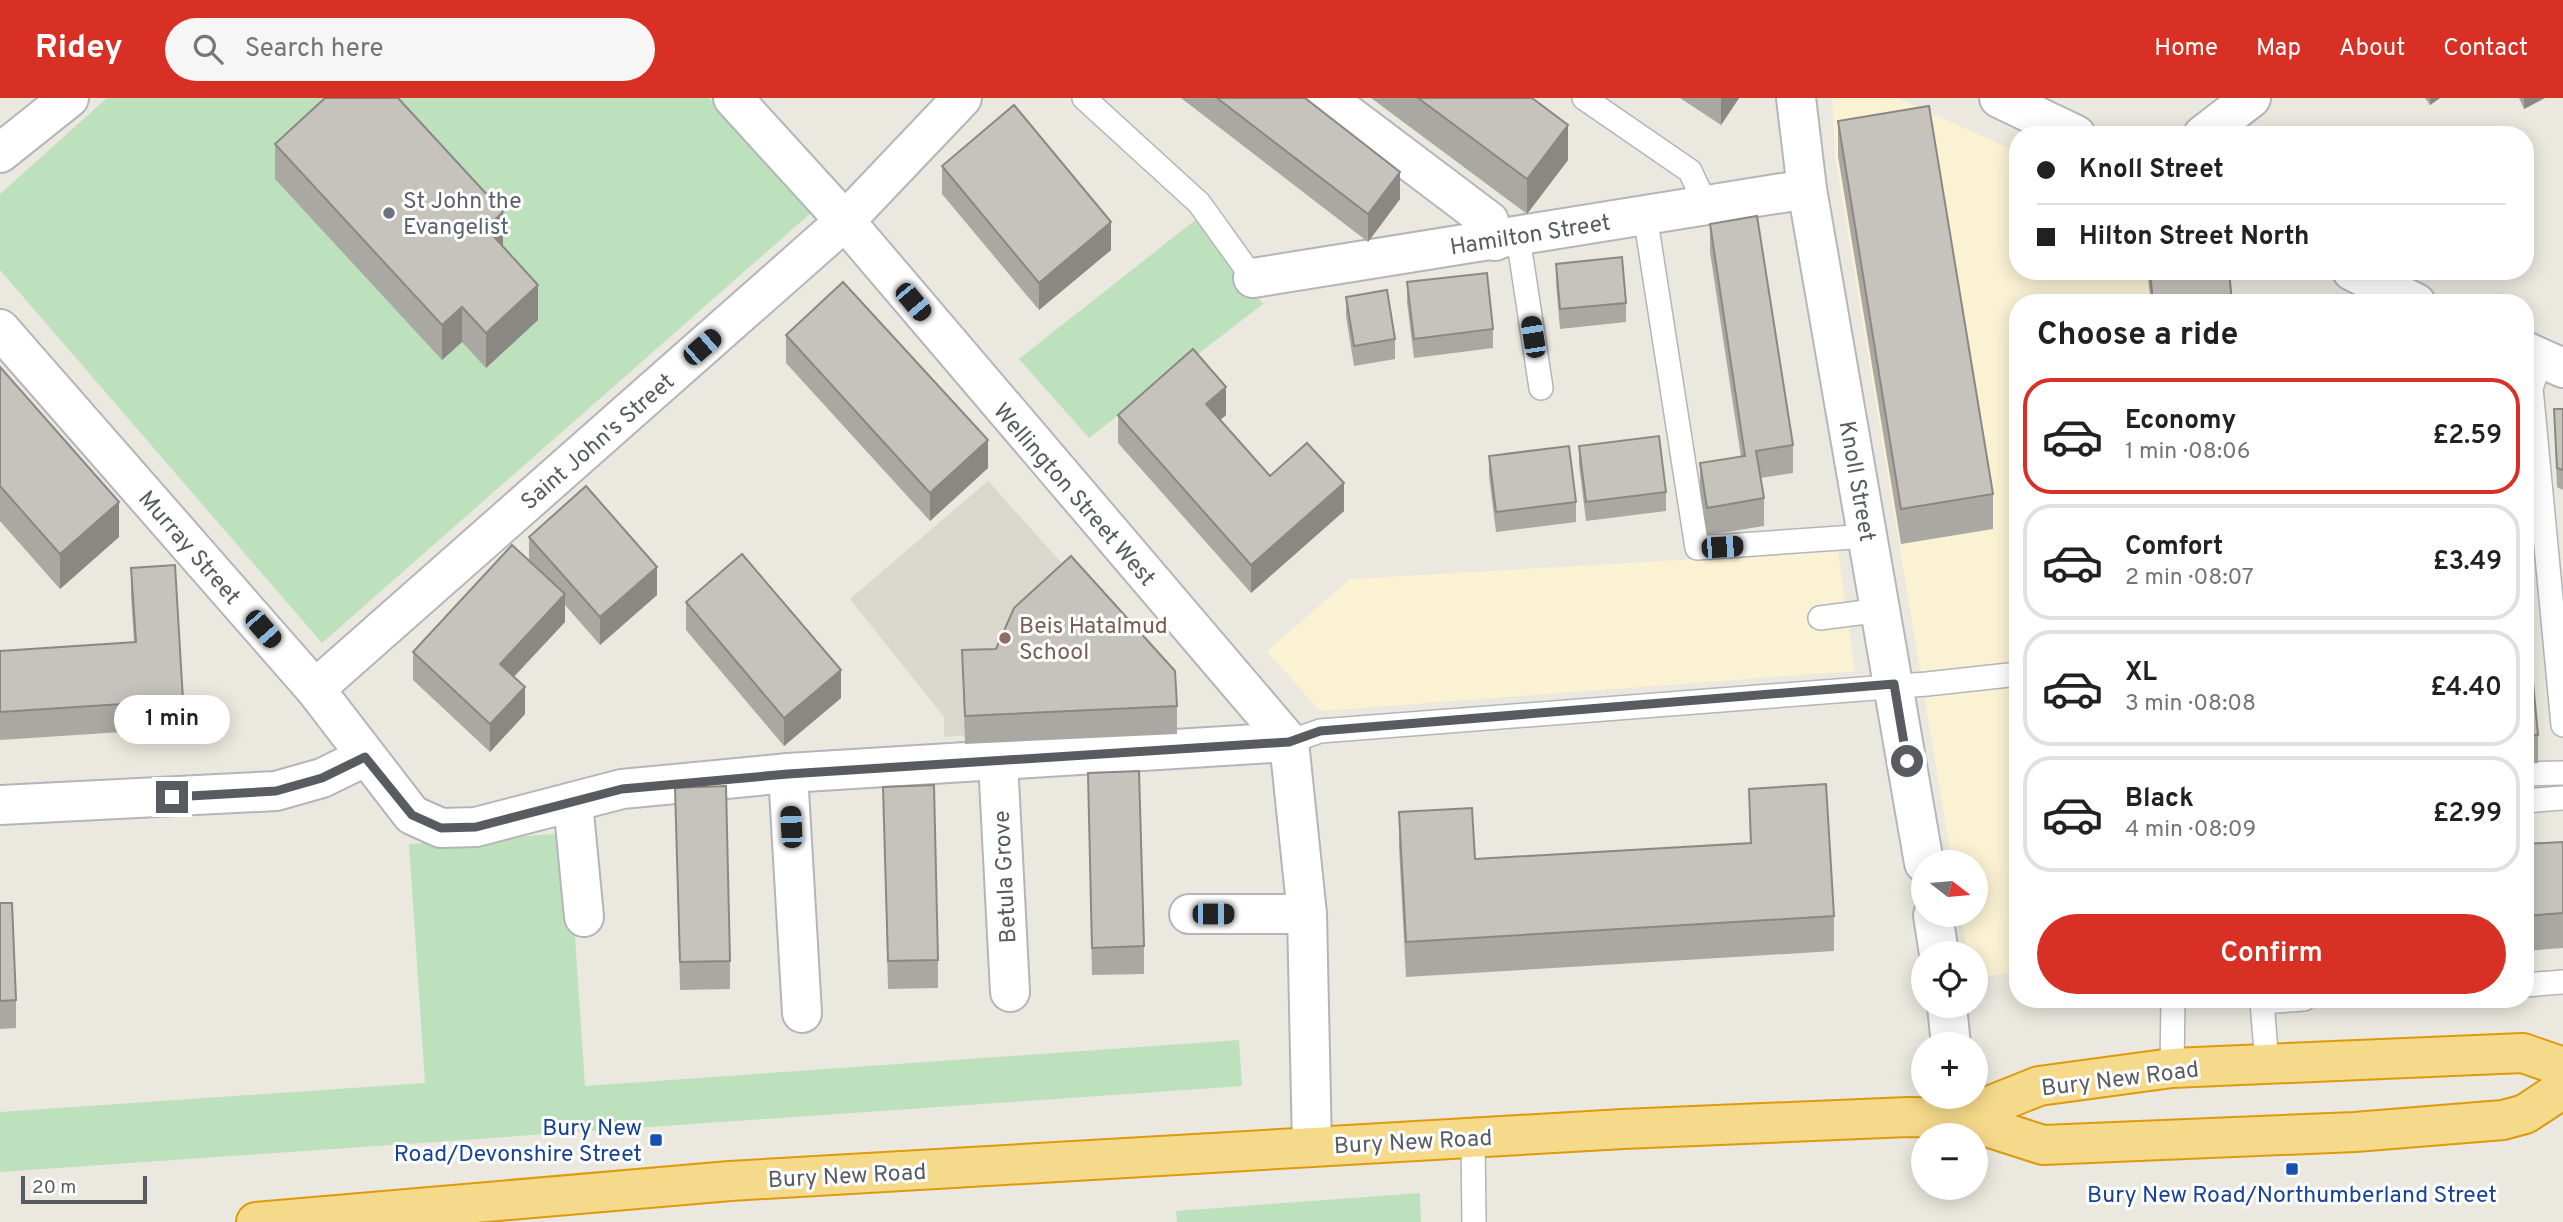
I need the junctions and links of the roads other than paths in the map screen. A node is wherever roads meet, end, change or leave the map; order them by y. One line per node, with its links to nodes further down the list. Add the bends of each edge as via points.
1 (69, 98): 12 (street)
2 (733, 98): 16 (street, Wellington Street West)
3 (962, 98): 16 (street, Saint John's Street)
4 (1084, 98): 18 (lane, via 1199,203)
5 (1326, 98): 17 (street)
6 (1584, 98): 14 (lane, via 1690,171)
7 (1796, 98): 13 (street, Knoll Street)
8 (1998, 98): 10 (street)
9 (2251, 98): 11 (street)
10 (2057, 126)
11 (2215, 126)
12 (0, 153)
13 (1807, 189): 14 (street, Hamilton Street); 27 (street, Knoll Street)
14 (1706, 205): 15 (street, Hamilton Street)
15 (1645, 215): 17 (street, Hamilton Street); 27 (lane, via 1697,548)
16 (845, 221): 32 (street, Saint John's Street); 34 (street, Wellington Street West)
17 (1507, 239): 18 (street, Hamilton Street); 24 (lane)
18 (1253, 278)
19 (2368, 280): 20 (street)
20 (2393, 294)
21 (0, 329): 32 (street, Murray Street)
22 (2543, 359): 23 (lane)
23 (2534, 381)
24 (1541, 388)
25 (2534, 495): 26 (lane)
26 (2535, 531): 33 (lane)
27 (1868, 536): 28 (street, Knoll Street)
28 (1881, 610): 29 (lane); 31 (street, Knoll Street)
29 (1820, 618)
30 (2009, 675): 31 (lane)
31 (1894, 684): 34 (lane, via 1320,731); 44 (street, Knoll Street)
32 (315, 689): 35 (street, Murray Street)
33 (2563, 725)
34 (1289, 742): 36 (street, Murray Street); 46 (street)
35 (365, 757): 42 (street, Murray Street, via 412,815 441,828 476,827); 43 (street, via 322,778 276,791)
36 (998, 761): 38 (street, Murray Street); 50 (street, Betula Grove)
37 (2563, 773): 39 (lane)
38 (788, 774): 42 (street, Murray Street, via 622,789); 53 (street)
39 (2534, 774)
40 (2563, 798): 41 (lane)
41 (2534, 800)
42 (573, 802): 47 (street)
43 (0, 805)
44 (1922, 850)
45 (1189, 914): 46 (street)
46 (1307, 914): 62 (street)
47 (584, 917)
48 (2563, 982): 49 (lane)
49 (2534, 984)
50 (1010, 992)
51 (2172, 1008): 56 (lane)
52 (2262, 1008): 54 (lane)
53 (802, 1013)
54 (2267, 1064): 55 (highway, Bury New Road, via 2523,1053); 56 (highway, Bury New Road)
55 (2563, 1067)
56 (2172, 1068): 58 (highway, Bury New Road, via 2039,1086)
57 (2563, 1089): 60 (highway, via 2525,1114 2504,1120 2355,1132 2043,1146)
58 (1988, 1100)
59 (1952, 1109): 61 (highway, Bury New Road, via 1908,1117)
60 (1960, 1109)
61 (1474, 1139): 62 (highway, Bury New Road); 64 (lane)
62 (1312, 1147): 63 (highway, Bury New Road, via 730,1181)
63 (256, 1222)
64 (1474, 1222)

